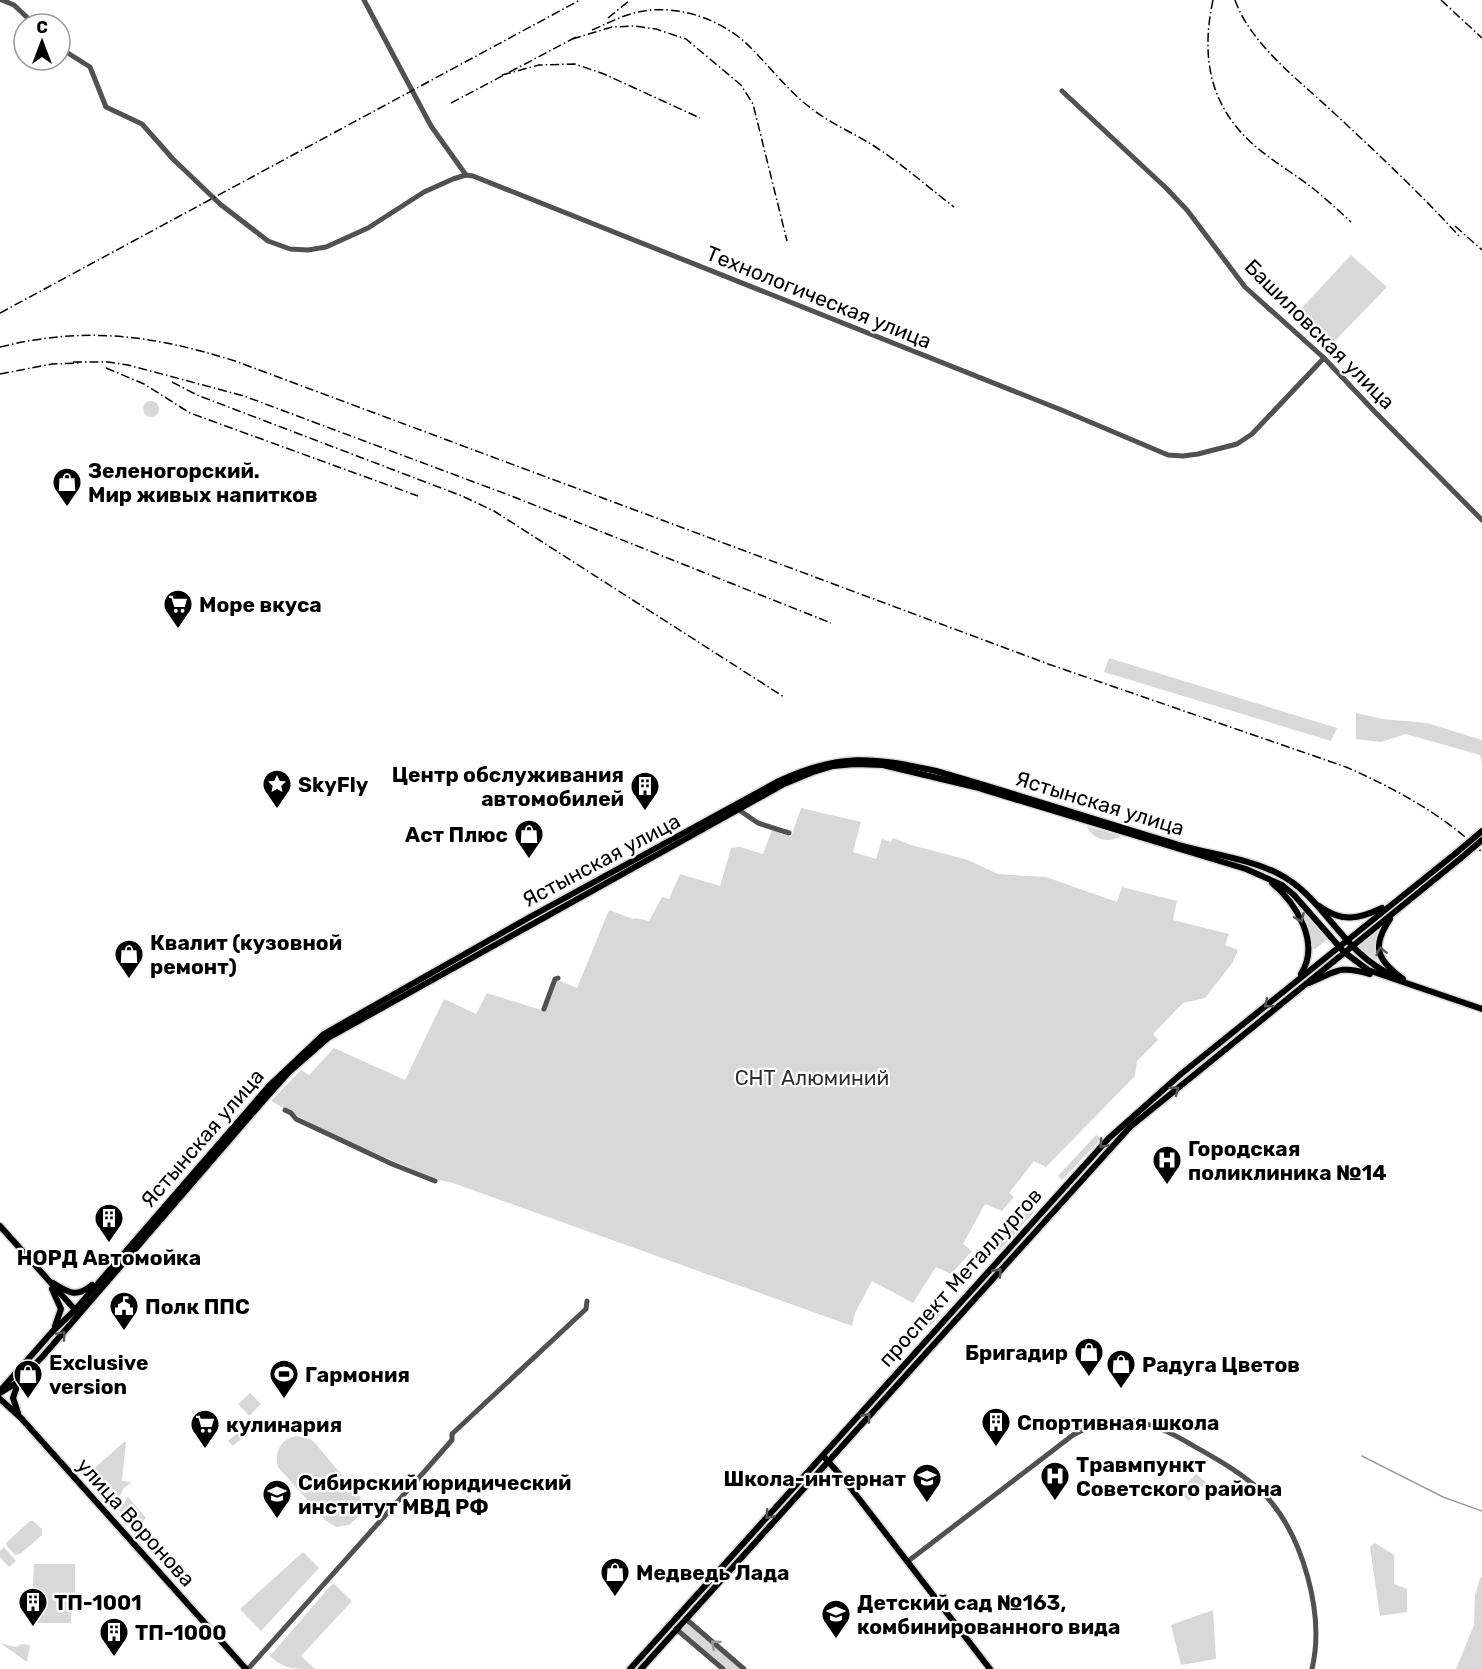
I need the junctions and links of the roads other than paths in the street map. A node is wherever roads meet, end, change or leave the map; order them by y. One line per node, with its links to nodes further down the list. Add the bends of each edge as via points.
1 (2, 0): 3 (street)
2 (364, 0): 6 (street, via 431,126)
3 (22, 12)
4 (72, 56): 6 (street, via 90,68 106,107 142,124 220,204 268,241 290,249 326,247 379,222 424,192)
5 (1062, 91): 7 (street, Башиловская улица, via 1166,187 1245,287)
6 (466, 176): 7 (street, Технологическая улица, via 1168,455 1198,454 1237,444 1252,434)
7 (1324, 358): 8 (street, Башиловская улица)
8 (1482, 520)
9 (739, 810): 11 (street, via 758,824); 14 (main road, Ястынская улица, via 813,772 838,765 883,765 975,787); 34 (main road, Ястынская улица, via 328,1038 289,1072)
10 (1482, 831): 13 (main road, bridge)
11 (789, 833)
12 (1482, 840): 13 (main road, bridge)
13 (1458, 855): 16 (main road); 17 (main road, проспект Металлургов)
14 (1262, 875): 19 (main road, Ястынская улица, via 1294,896); 23 (main road, one-way to 23, via 1290,901 1303,924 1308,946 1304,969)
15 (1310, 899): 16 (main road, via 1326,911 1347,918 1367,915); 18 (main road, Ястынская улица); 31 (main road, Ястынская улица, via 1290,881 1262,867 936,771 863,759 807,769 530,916 324,1034 285,1068)
16 (1394, 903): 18 (main road, проспект Металлургов)
17 (1394, 912): 20 (main road, проспект Металлургов); 24 (main road, one-way to 17, via 1387,967 1379,952 1379,936)
18 (1346, 940): 19 (main road, проспект Металлургов); 20 (main road, Ястынская улица)
19 (1339, 946): 21 (main road, Ястынская улица); 23 (main road, проспект Металлургов)
20 (1351, 946): 21 (main road, проспект Металлургов); 24 (main road, Ястынская улица, via 1370,963)
21 (1344, 952): 24 (main road, Ястынская улица, via 1368,970); 25 (main road, проспект Металлургов)
22 (558, 978): 27 (street)
23 (1296, 980): 40 (main road, проспект Металлургов, one-way to 40, via 1109,1138)
24 (1409, 982): 25 (main road, via 1344,969); 26 (main road)
25 (1302, 987): 40 (main road, проспект Металлургов, one-way to 25, via 1130,1127)
26 (1482, 1008)
27 (544, 1009)
28 (285, 1110): 29 (street, via 322,1132)
29 (435, 1181)
30 (0, 1226): 32 (main road)
31 (106, 1273): 32 (main road, via 75,1294); 34 (main road, Ястынская улица)
32 (47, 1280): 34 (main road); 35 (main road, via 61,1309)
33 (587, 1301): 45 (street, via 586,1309 452,1434 452,1440)
34 (78, 1312): 35 (main road, Ястынская улица); 36 (main road, Ястынская улица, one-way to 34)
35 (52, 1332): 37 (main road, Ястынская улица)
36 (18, 1382): 37 (main road, Ястынская улица); 39 (main road, via 13,1402)
37 (0, 1392)
38 (0, 1399): 39 (main road, улица Воронова)
39 (21, 1418): 45 (main road, улица Воронова)
40 (825, 1459): 41 (main road); 42 (main road, проспект Металлургов, one-way to 42); 43 (main road, проспект Металлургов)
41 (907, 1562): 50 (main road); 51 (street, via 1073,1435 1105,1421 1139,1422 1213,1456 1270,1501 1286,1525 1312,1585 1316,1636)
42 (680, 1614): 43 (main road); 44 (main road, проспект Металлургов)
43 (686, 1619): 44 (main road, проспект Металлургов); 49 (street, one-way to 43)
44 (674, 1626): 46 (main road, проспект Металлургов); 47 (main road, проспект Металлургов); 48 (street)
45 (247, 1669)
46 (630, 1669)
47 (641, 1669)
48 (723, 1669)
49 (744, 1669)
50 (990, 1669)
51 (1312, 1669)

